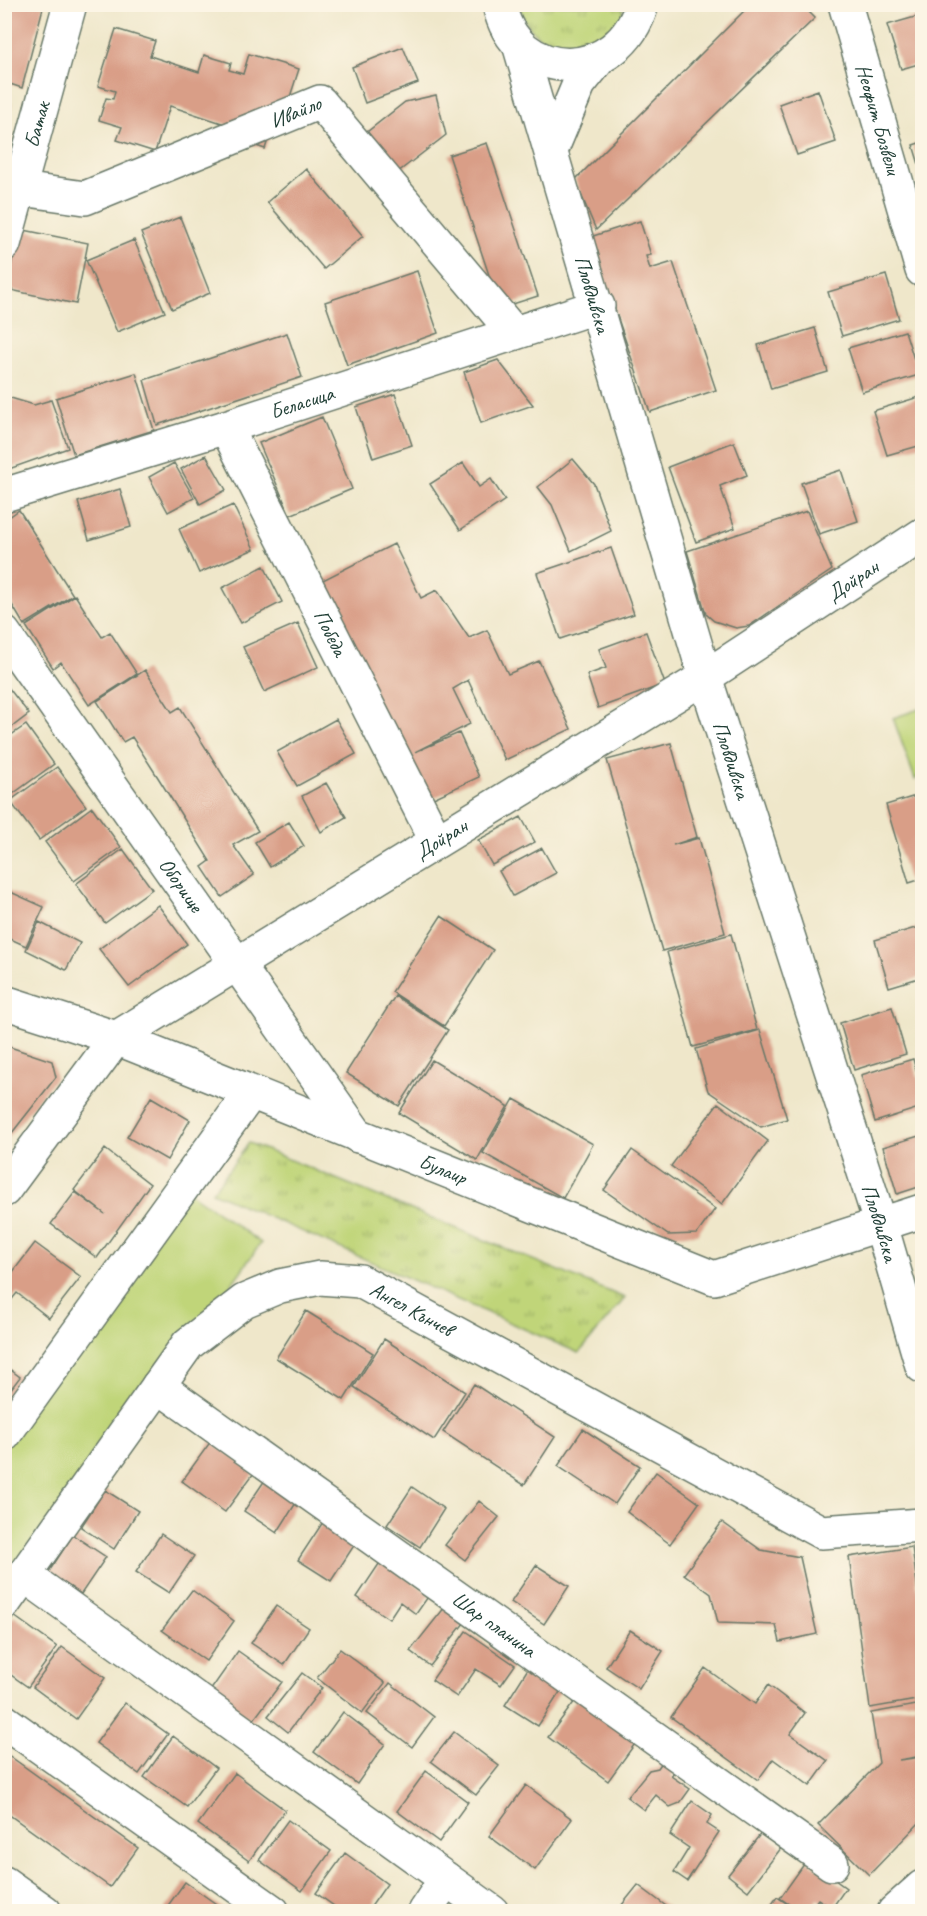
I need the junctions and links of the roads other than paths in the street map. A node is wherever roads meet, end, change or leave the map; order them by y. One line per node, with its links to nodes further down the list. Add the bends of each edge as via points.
1 (70, 4): 8 (street, Батак)
2 (500, 4): 5 (street, Пловдивска, via 507,27)
3 (845, 4): 10 (street, Неофит Бозвели)
4 (644, 10): 6 (street, via 629,37)
5 (519, 44): 6 (street, via 557,64); 7 (street, Пловдивска)
6 (600, 59): 7 (street, via 579,84)
7 (551, 151): 11 (street, Пловдивска)
8 (21, 189): 9 (street, Батак); 12 (street, Ивайло, via 85,198 320,102)
9 (4, 244)
10 (922, 270)
11 (598, 306): 12 (street, Беласица); 17 (street, Пловдивска)
12 (514, 333): 13 (street, Беласица)
13 (226, 427): 14 (street, Беласица); 18 (street, Победа)
14 (4, 495)
15 (922, 535): 17 (street, Дойран)
16 (4, 633): 19 (street, Оборище)
17 (705, 677): 18 (street, Дойран); 26 (street, Пловдивска)
18 (436, 840): 19 (street, Дойран)
19 (237, 962): 21 (street, Дойран); 23 (street, Оборище)
20 (4, 1002): 21 (street, Булаир)
21 (116, 1038): 22 (street, Булаир); 24 (street, Дойран)
22 (250, 1094): 23 (street, Булаир); 29 (street)
23 (358, 1136): 26 (street, Булаир, via 714,1278)
24 (4, 1191)
25 (922, 1211): 26 (street, Булаир)
26 (881, 1225): 27 (street, Пловдивска)
27 (922, 1366)
28 (158, 1386): 30 (street, Ангел Кънчев, via 188,1344 244,1301 280,1286 320,1278 360,1281 821,1532); 31 (street, Ангел Кънчев); 34 (street, Шар планина)
29 (4, 1435)
30 (922, 1525)
31 (24, 1575): 32 (street, Ангел Кънчев); 35 (street)
32 (4, 1603)
33 (4, 1721): 39 (street)
34 (832, 1864)
35 (446, 1879): 40 (street); 41 (street)
36 (4, 1883): 38 (street)
37 (922, 1887): 42 (street)
38 (45, 1911)
39 (273, 1911)
40 (423, 1911)
41 (492, 1911)
42 (894, 1911)

